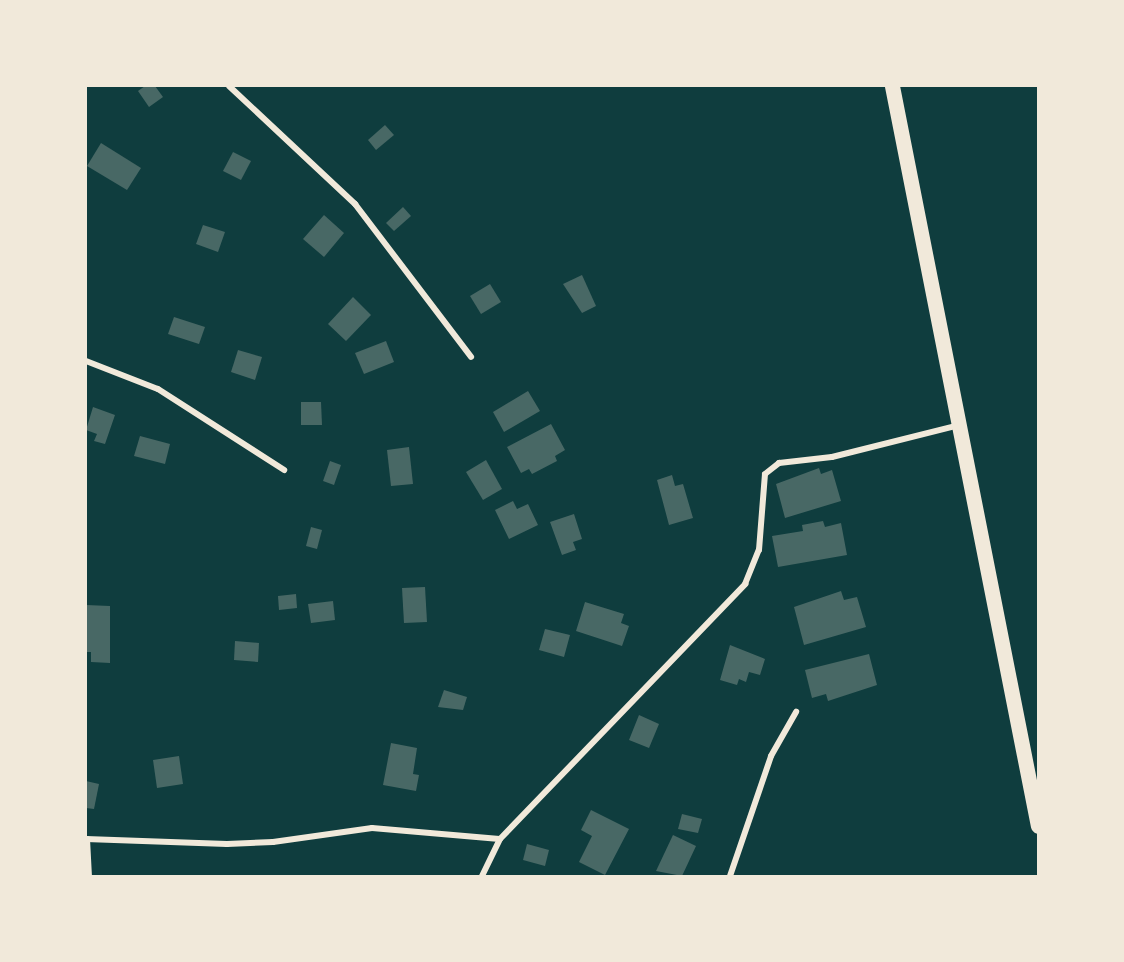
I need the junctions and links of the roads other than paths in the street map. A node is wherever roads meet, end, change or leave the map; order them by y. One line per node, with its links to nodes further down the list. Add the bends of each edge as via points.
1 (229, 86): 3 (street, via 355,204)
2 (892, 86): 5 (main road)
3 (471, 357)
4 (86, 361): 6 (street, via 158,389)
5 (959, 425): 8 (main road); 10 (street, via 832,457 779,463 765,474 759,550 745,584)
6 (284, 470)
7 (796, 712): 13 (street, via 771,756)
8 (1038, 826)
9 (86, 839): 10 (street, via 239,844 372,828); 11 (street)
10 (500, 839): 12 (street)
11 (89, 876)
12 (482, 876)
13 (730, 876)

